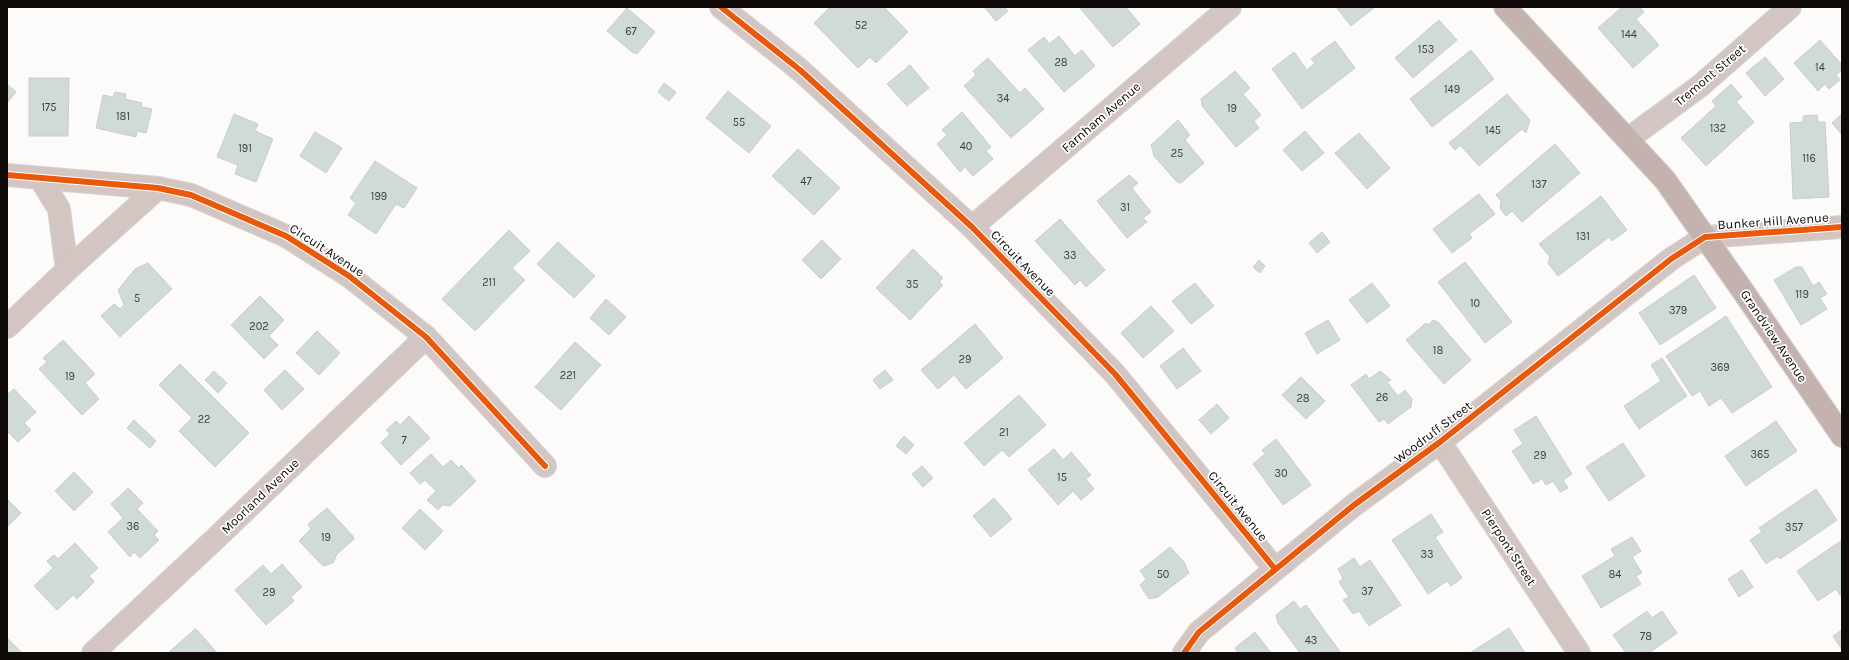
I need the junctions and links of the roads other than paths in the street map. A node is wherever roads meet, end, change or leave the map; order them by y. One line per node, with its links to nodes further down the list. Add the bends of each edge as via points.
1 (721, 7): 9 (street, Circuit Avenue, via 800,70)
2 (1230, 7): 9 (street, Farnham Avenue)
3 (1505, 7): 5 (main road, Bunker Hill Avenue)
4 (1790, 7): 5 (street, Tremont Street, via 1700,86)
5 (1628, 139): 11 (main road, Bunker Hill Avenue, via 1664,180)
6 (7, 175): 7 (street, Circuit Avenue)
7 (40, 178): 8 (street, Circuit Avenue); 12 (street, via 59,209)
8 (158, 188): 12 (street); 14 (street, Circuit Avenue, via 191,195 286,236 349,276)
9 (972, 227): 18 (street, Circuit Avenue, via 1115,374)
10 (1842, 227): 11 (street, Bunker Hill Avenue)
11 (1705, 237): 15 (main road, Grandview Avenue); 16 (street, Woodruff Street, via 1671,259)
12 (67, 270): 13 (street)
13 (7, 327)
14 (426, 337): 17 (street, Circuit Avenue); 19 (street, Moorland Avenue)
15 (1842, 436)
16 (1440, 442): 18 (street, Woodruff Street, via 1354,505); 21 (street, Pierpont Street)
17 (545, 466)
18 (1275, 569): 20 (street, Woodruff Street, via 1199,632)
19 (93, 653)
20 (1184, 653)
21 (1579, 653)

